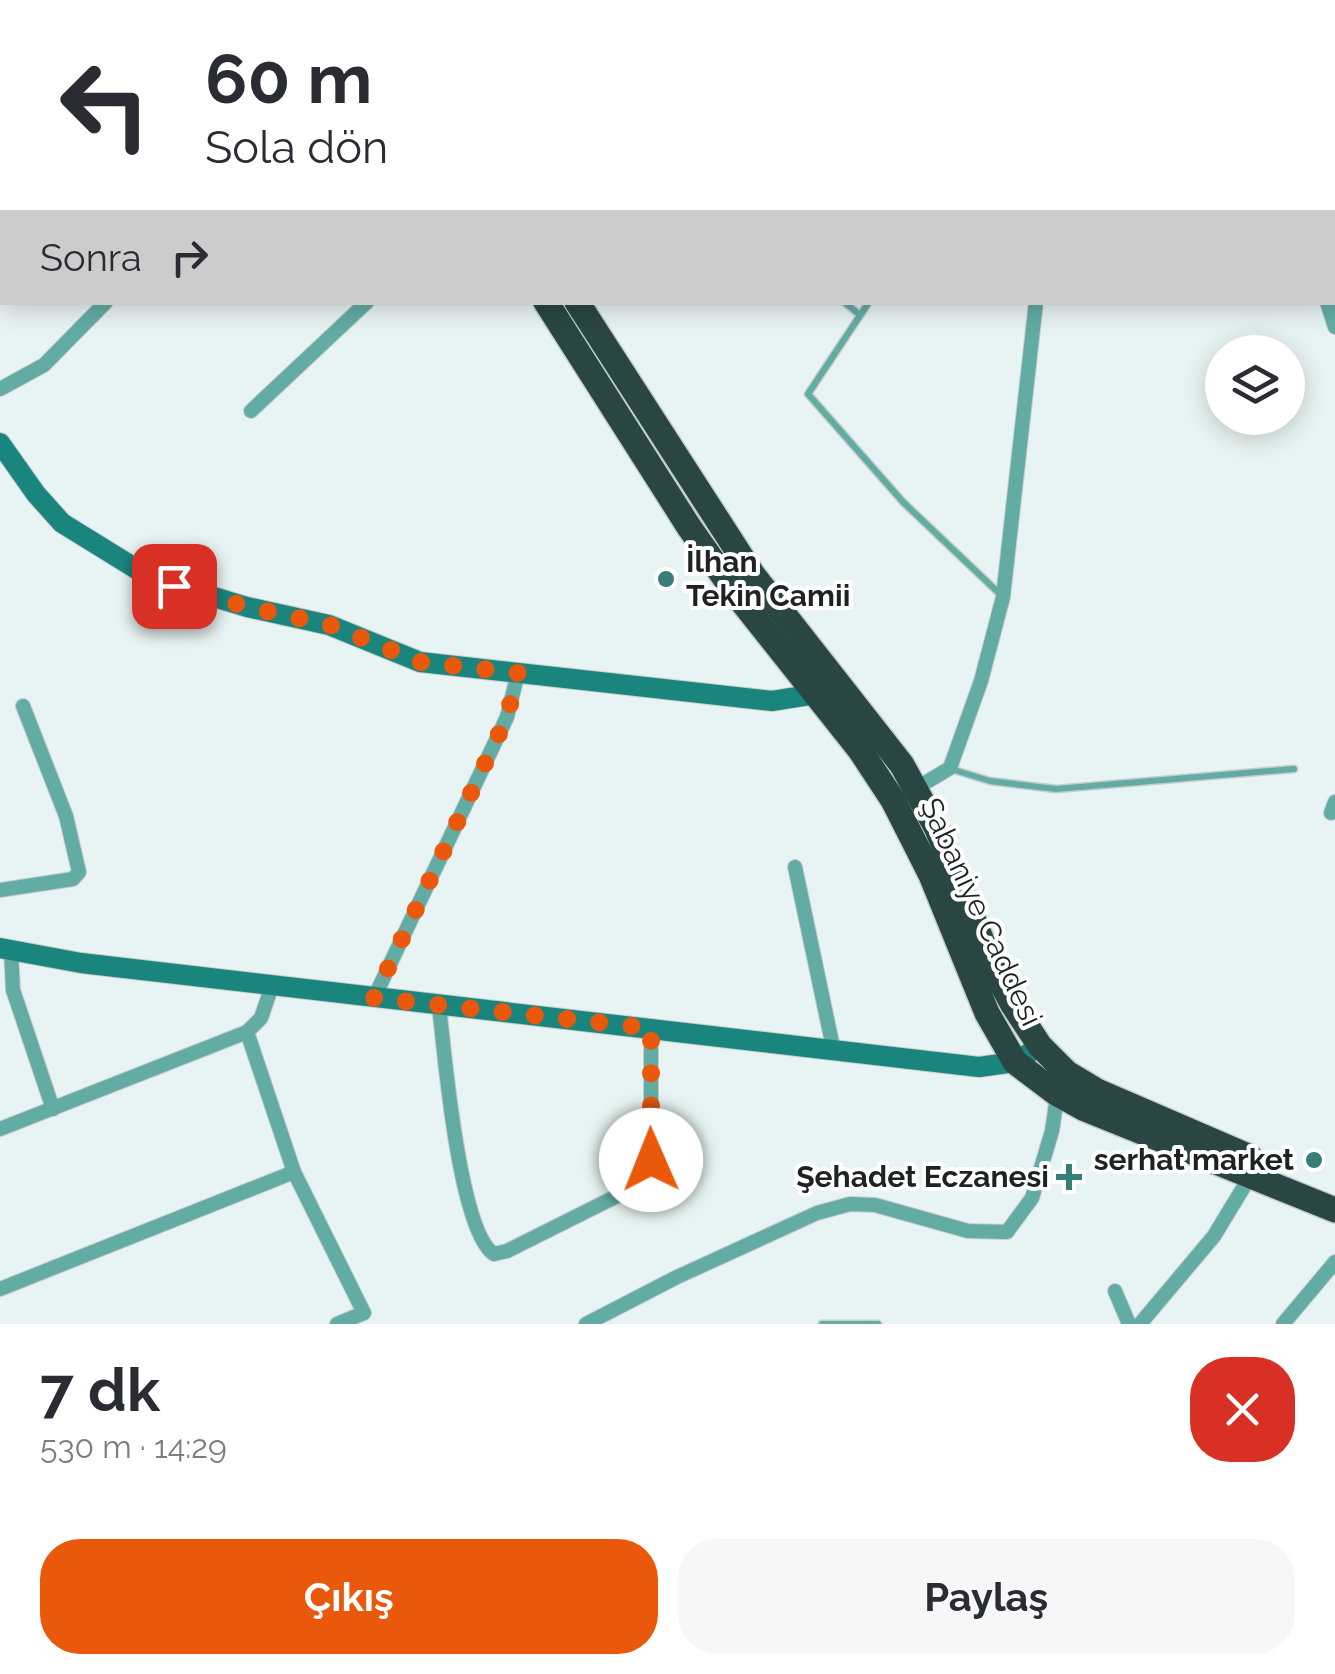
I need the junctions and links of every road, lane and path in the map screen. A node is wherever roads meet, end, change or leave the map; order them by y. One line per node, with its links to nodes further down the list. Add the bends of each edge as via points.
1 (103, 305): 9 (street, via 44,364)
2 (364, 305): 10 (street)
3 (548, 305): 14 (highway, Şabaniye Caddesi, via 736,594)
4 (578, 305): 18 (highway, via 753,576 890,746)
5 (848, 305): 8 (lane)
6 (867, 305): 8 (lane)
7 (1036, 305): 12 (street)
8 (860, 315): 12 (lane, via 808,394 903,502)
9 (0, 389)
10 (251, 411)
11 (0, 443): 13 (street, via 62,523 150,578 330,625 420,662)
12 (1003, 597): 16 (street)
13 (518, 673): 14 (street, via 772,701); 23 (street, via 507,717)
14 (816, 694): 29 (highway, Şabaniye Caddesi, via 876,771 916,842 987,1013)
15 (23, 706): 20 (street, via 66,816 78,872 74,879)
16 (950, 768): 17 (lane, via 1056,789); 18 (street)
17 (1294, 769)
18 (915, 789): 27 (highway, via 952,861 992,966)
19 (795, 867): 28 (street)
20 (0, 890)
21 (5, 949): 22 (street, via 82,964); 31 (street)
22 (273, 983): 23 (street); 26 (street, via 261,1018)
23 (374, 998): 24 (street)
24 (439, 1005): 25 (street); 25 (street, via 451,1120 472,1213 485,1248 494,1254 644,1184 651,1160)
25 (651, 1028): 28 (street)
26 (247, 1032): 31 (street); 33 (street)
27 (1040, 1046): 29 (street); 30 (highway)
28 (834, 1052): 29 (street, via 979,1067)
29 (1015, 1062): 30 (highway, Şabaniye Caddesi)
30 (1062, 1083): 34 (highway, Şabaniye Caddesi, via 1118,1123); 35 (highway); 42 (street, via 1032,1198 1007,1232 968,1231 850,1204 817,1213)
31 (53, 1108): 32 (street)
32 (0, 1128)
33 (294, 1172): 38 (street); 40 (street)
34 (1252, 1176): 36 (highway, Şabaniye Caddesi); 46 (street, via 1214,1236)
35 (1335, 1192)
36 (1335, 1210)
37 (1335, 1262): 47 (street)
38 (0, 1288)
39 (1116, 1291): 45 (street)
40 (366, 1318): 41 (street)
41 (336, 1324)
42 (586, 1324)
43 (822, 1324): 44 (lane)
44 (878, 1324)
45 (1129, 1324)
46 (1140, 1324)
47 (1283, 1324)

